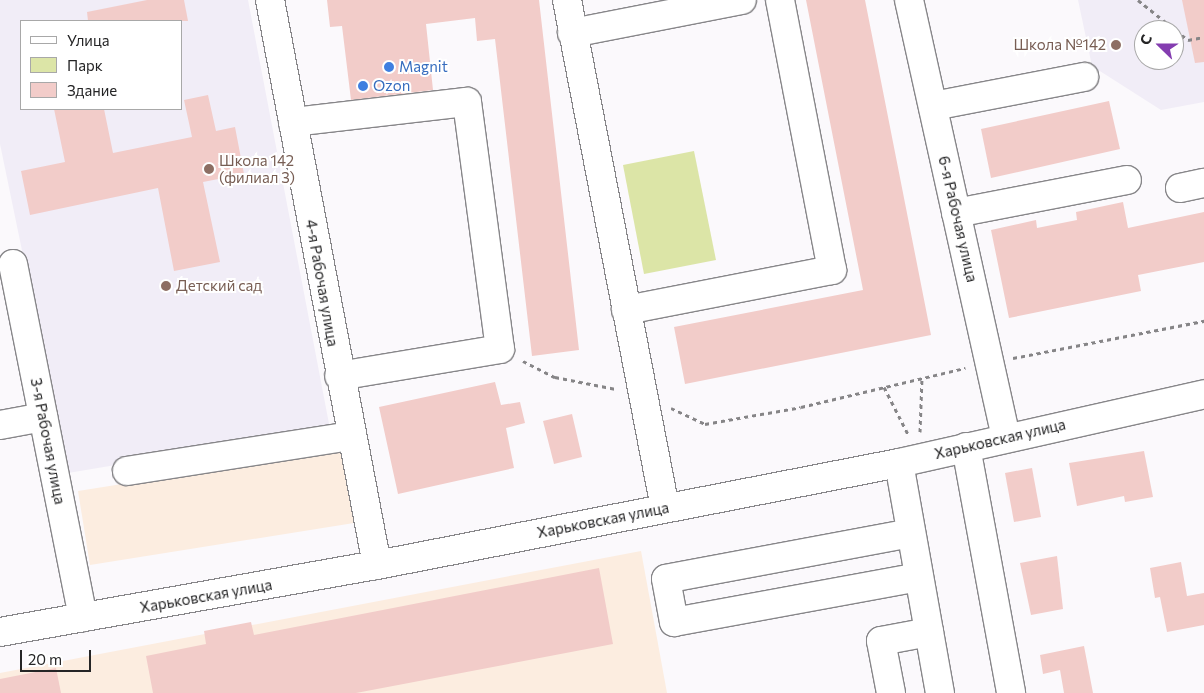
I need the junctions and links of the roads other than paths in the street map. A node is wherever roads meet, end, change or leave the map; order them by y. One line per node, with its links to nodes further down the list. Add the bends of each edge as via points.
1 (270, 0): 9 (street, 4-я Рабочая улица)
2 (567, 0): 6 (street)
3 (742, 0): 6 (street)
4 (780, 0): 13 (street, via 832,270)
5 (909, 0): 8 (street, 6-я Рабочая улица)
6 (572, 34): 13 (street)
7 (1084, 77): 8 (street)
8 (933, 106): 11 (street, 6-я Рабочая улица)
9 (293, 122): 16 (street, 4-я Рабочая улица); 16 (street, via 467,102 500,349)
10 (1127, 180): 11 (street)
11 (956, 213): 21 (street, 6-я Рабочая улица)
12 (12, 264): 15 (street, 3-я Рабочая улица)
13 (626, 310): 25 (street)
14 (0, 316): 15 (street)
15 (26, 332): 18 (street, 3-я Рабочая улица)
16 (339, 376): 20 (street, 4-я Рабочая улица)
17 (1204, 394): 21 (street, Харьковская улица)
18 (43, 417): 19 (street); 29 (street, 3-я Рабочая улица)
19 (0, 425)
20 (351, 436): 24 (street); 27 (street, 4-я Рабочая улица)
21 (1006, 437): 22 (street, Харьковская улица)
22 (966, 447): 23 (street, Харьковская улица); 34 (street)
23 (909, 460): 25 (street, Харьковская улица); 26 (street)
24 (127, 470)
25 (665, 508): 27 (street, Харьковская улица)
26 (912, 533): 28 (street); 28 (street, via 666,579 667,587 674,622)
27 (377, 565): 29 (street, Харьковская улица)
28 (919, 576): 31 (street)
29 (83, 617): 30 (street, Харьковская улица)
30 (0, 632)
31 (929, 632): 32 (street, via 882,642); 33 (street)
32 (891, 693)
33 (940, 693)
34 (1011, 693)

